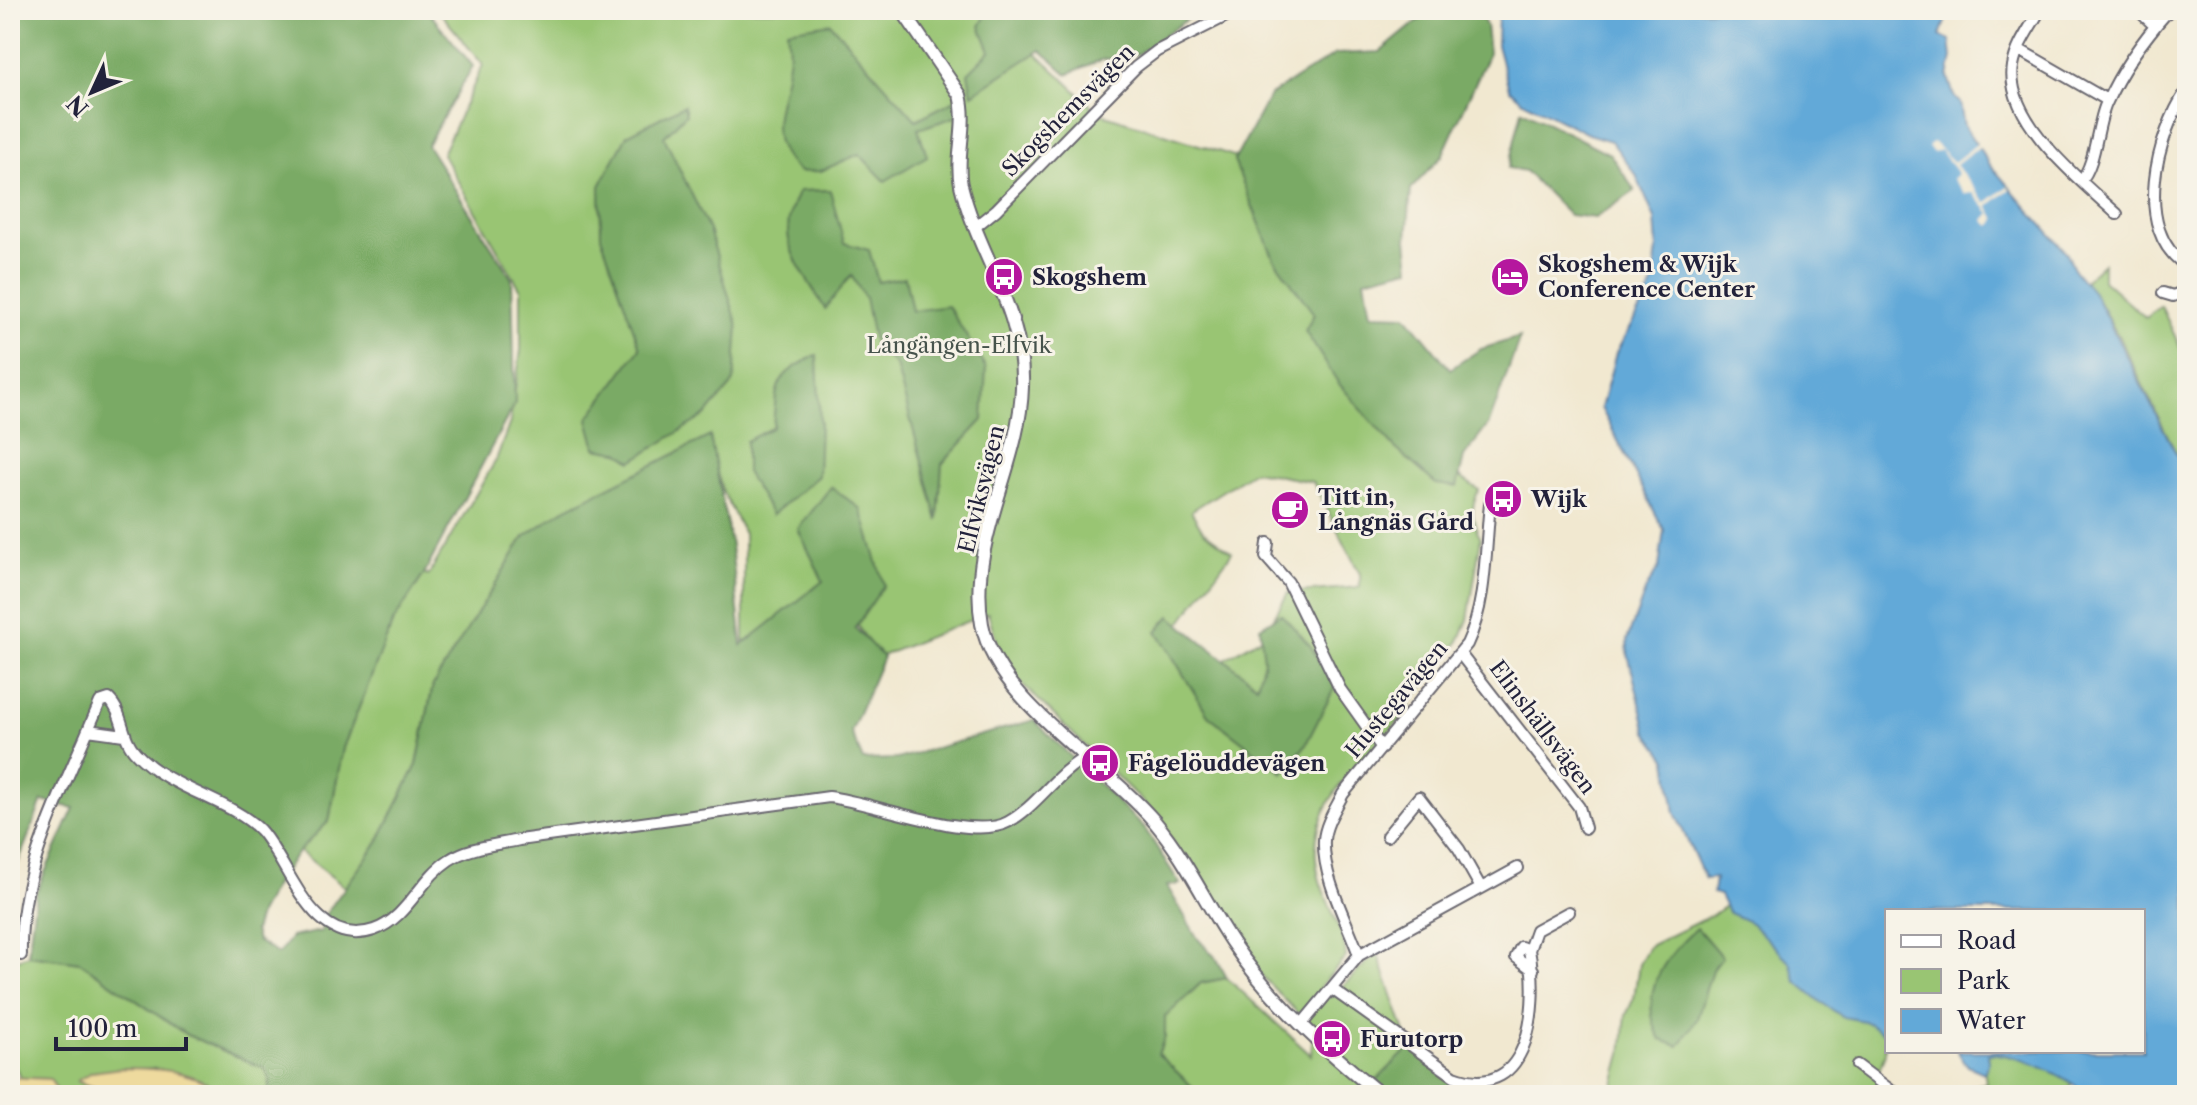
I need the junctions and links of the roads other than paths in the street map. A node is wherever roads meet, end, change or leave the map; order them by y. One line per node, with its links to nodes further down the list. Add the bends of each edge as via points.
1 (902, 10): 12 (street, Elfviksvägen, via 960,95 960,179)
2 (1238, 10): 12 (street, Skogshemsvägen, via 1136,67)
3 (2138, 10): 6 (street)
4 (2169, 10): 6 (street)
5 (2037, 15): 7 (street)
6 (2155, 26): 9 (street)
7 (2018, 49): 9 (street); 10 (street, via 2013,83 2023,111)
8 (2187, 90): 13 (street, via 2160,150 2154,197 2166,241)
9 (2107, 100): 10 (street, via 2088,174)
10 (2081, 180): 11 (street)
11 (2117, 214)
12 (976, 226): 22 (street, Elfviksvägen, via 1014,323 1022,373 1019,420 987,538 982,621 1004,676)
13 (2187, 266)
14 (2187, 290): 15 (street, via 2173,296)
15 (2163, 293)
16 (1490, 504): 18 (street, Hustegavägen, via 1474,629)
17 (1268, 543): 21 (street, via 1266,557 1288,582 1340,689)
18 (1461, 655): 21 (street, Hustegavägen); 23 (street, Elinshällsvägen, via 1579,807)
19 (88, 730): 20 (street); 20 (street, via 100,702 109,699); 28 (street, via 36,855 25,895)
20 (124, 735): 22 (street, via 135,753 173,783 255,825 275,848 303,900 333,927 356,932 388,924 448,860 469,851 541,836 829,797 948,824 994,827 1011,820)
21 (1382, 748): 29 (street, Hustegavägen, via 1343,794 1324,840 1327,868)
22 (1088, 756): 31 (street, Elfviksvägen, via 1155,822 1246,962)
23 (1585, 828)
24 (1387, 836): 26 (street, via 1419,797)
25 (1518, 868): 26 (street)
26 (1481, 888): 29 (street)
27 (1569, 912): 30 (street, via 1536,930 1529,950 1532,1026 1527,1044 1511,1073 1488,1088 1454,1076)
28 (21, 955)
29 (1359, 955): 30 (street)
30 (1332, 989): 31 (street)
31 (1302, 1024): 33 (street, Elfviksvägen)
32 (1857, 1065): 34 (street)
33 (1381, 1095)
34 (1897, 1095)

